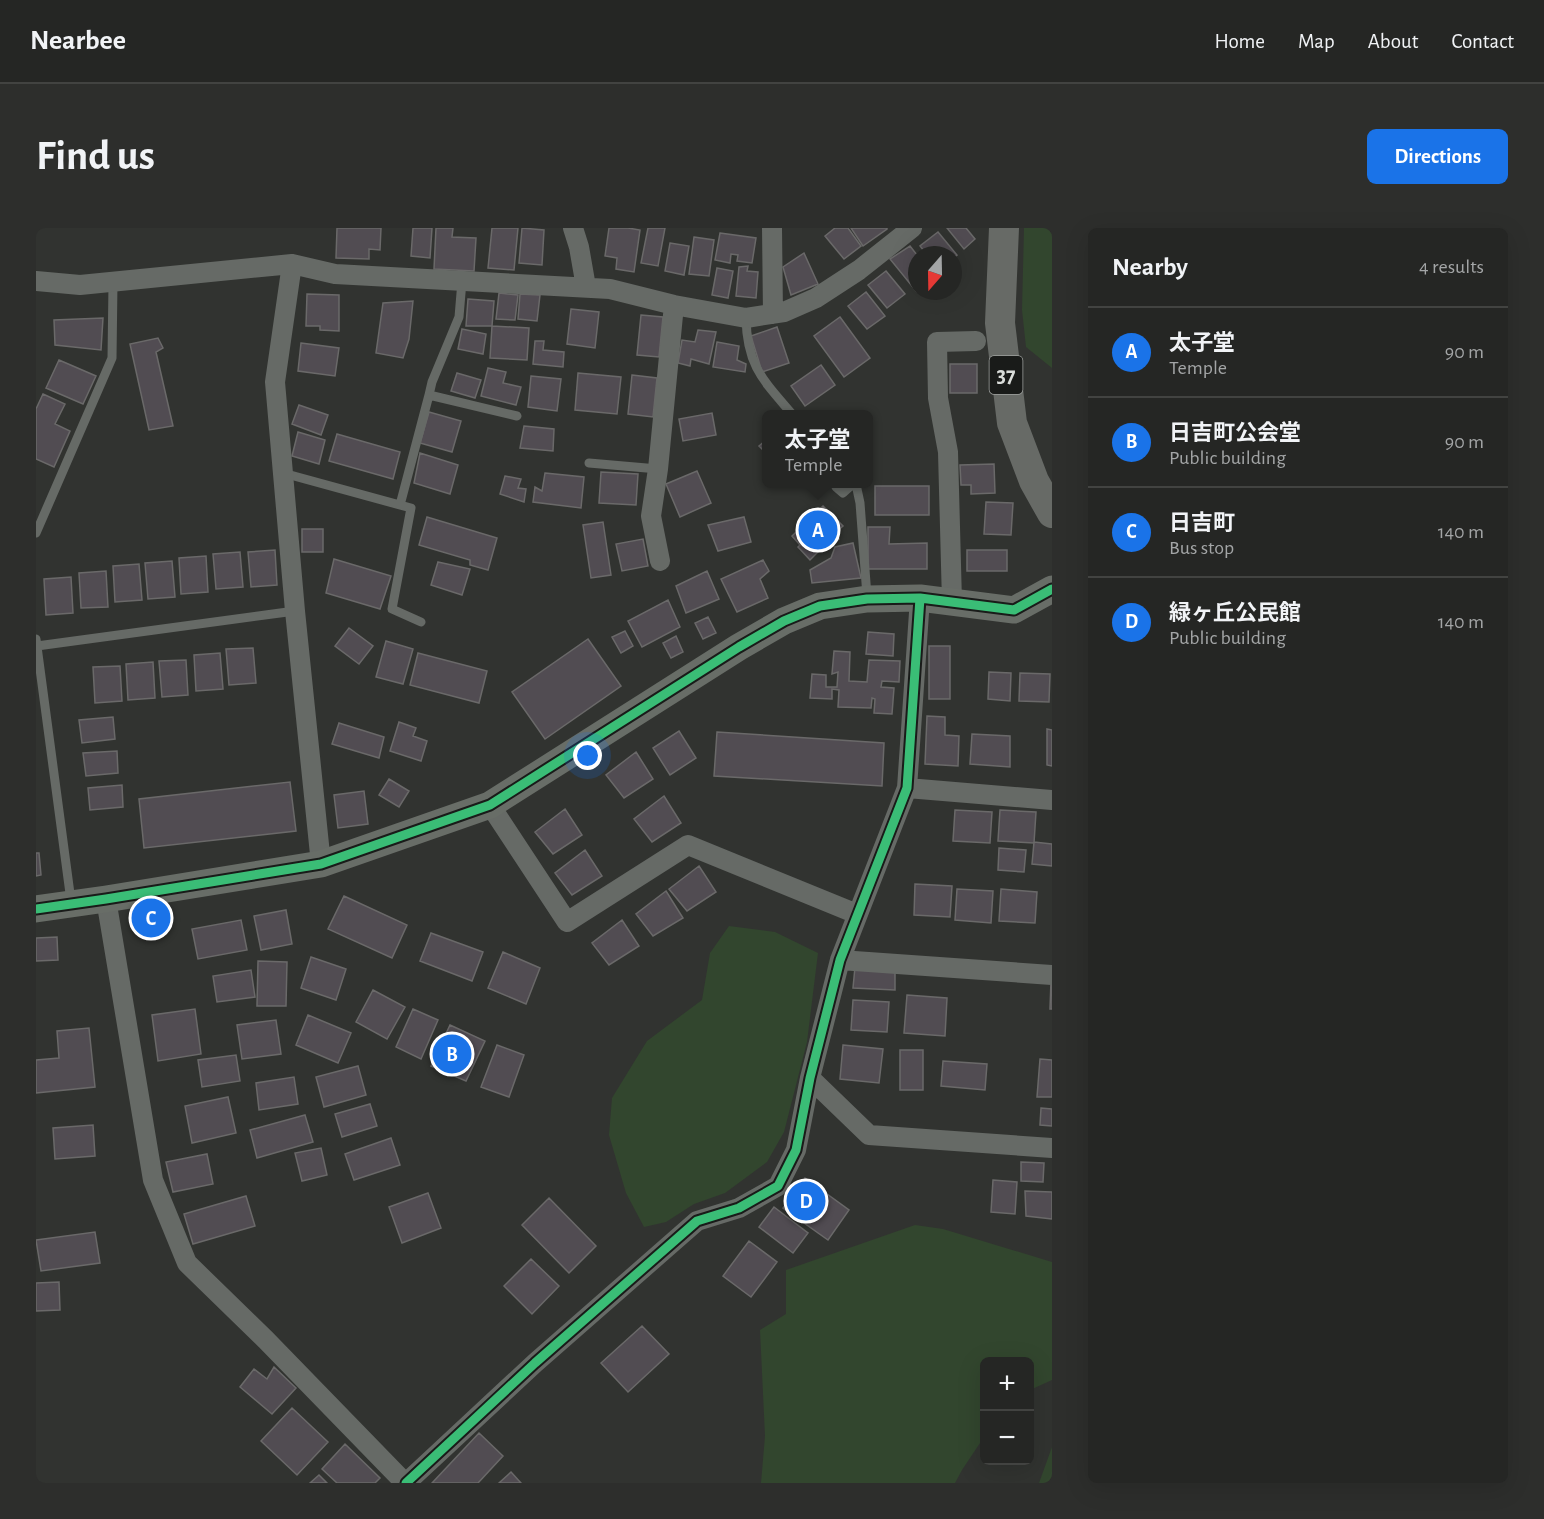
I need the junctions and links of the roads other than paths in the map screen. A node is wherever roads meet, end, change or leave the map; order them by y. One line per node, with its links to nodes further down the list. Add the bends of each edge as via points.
1 (573, 228): 9 (street)
2 (772, 228): 11 (street)
3 (912, 228): 11 (street, via 816,298)
4 (1004, 228): 20 (main road, 37, via 1000,323 1012,423)
5 (292, 264): 7 (street, via 335,274); 8 (street); 19 (street, via 275,382)
6 (36, 281): 8 (street)
7 (462, 281): 9 (street); 14 (lane, via 459,317)
8 (114, 283): 26 (lane, via 112,358)
9 (586, 287): 10 (street)
10 (674, 305): 12 (street); 18 (street)
11 (773, 314): 12 (street)
12 (746, 318): 15 (lane, via 754,364)
13 (976, 341): 31 (street, via 937,342 938,398 948,452)
14 (429, 395): 16 (lane); 24 (lane)
15 (789, 410)
16 (517, 416)
17 (590, 463): 18 (lane)
18 (658, 469): 27 (street, via 651,516)
19 (283, 473): 24 (lane); 32 (street)
20 (1043, 478): 25 (main road, 37)
21 (837, 488): 22 (lane, via 843,493)
22 (849, 488)
23 (856, 488): 29 (lane)
24 (400, 506): 33 (lane, via 411,508 392,609)
25 (1052, 513)
26 (36, 533)
27 (660, 561)
28 (1052, 589): 31 (street, via 1014,610)
29 (867, 598): 30 (street); 37 (street, via 820,606 784,621)
30 (920, 598): 31 (street); 35 (street)
31 (952, 602)
32 (295, 611): 34 (lane); 38 (street)
33 (421, 622)
34 (37, 643): 40 (lane)
35 (907, 788): 36 (street); 42 (street)
36 (1052, 800)
37 (490, 805): 38 (street); 42 (street, via 567,922 688,845)
38 (321, 864): 39 (street)
39 (106, 899): 40 (street); 47 (street, via 153,1180 187,1263)
40 (71, 904): 41 (street)
41 (36, 909)
42 (857, 914): 43 (street)
43 (840, 960): 44 (street); 45 (street)
44 (1052, 975)
45 (810, 1078): 46 (street, via 868,1135); 47 (street, via 796,1150 778,1186 739,1208 697,1221)
46 (1052, 1148)
47 (406, 1483)

